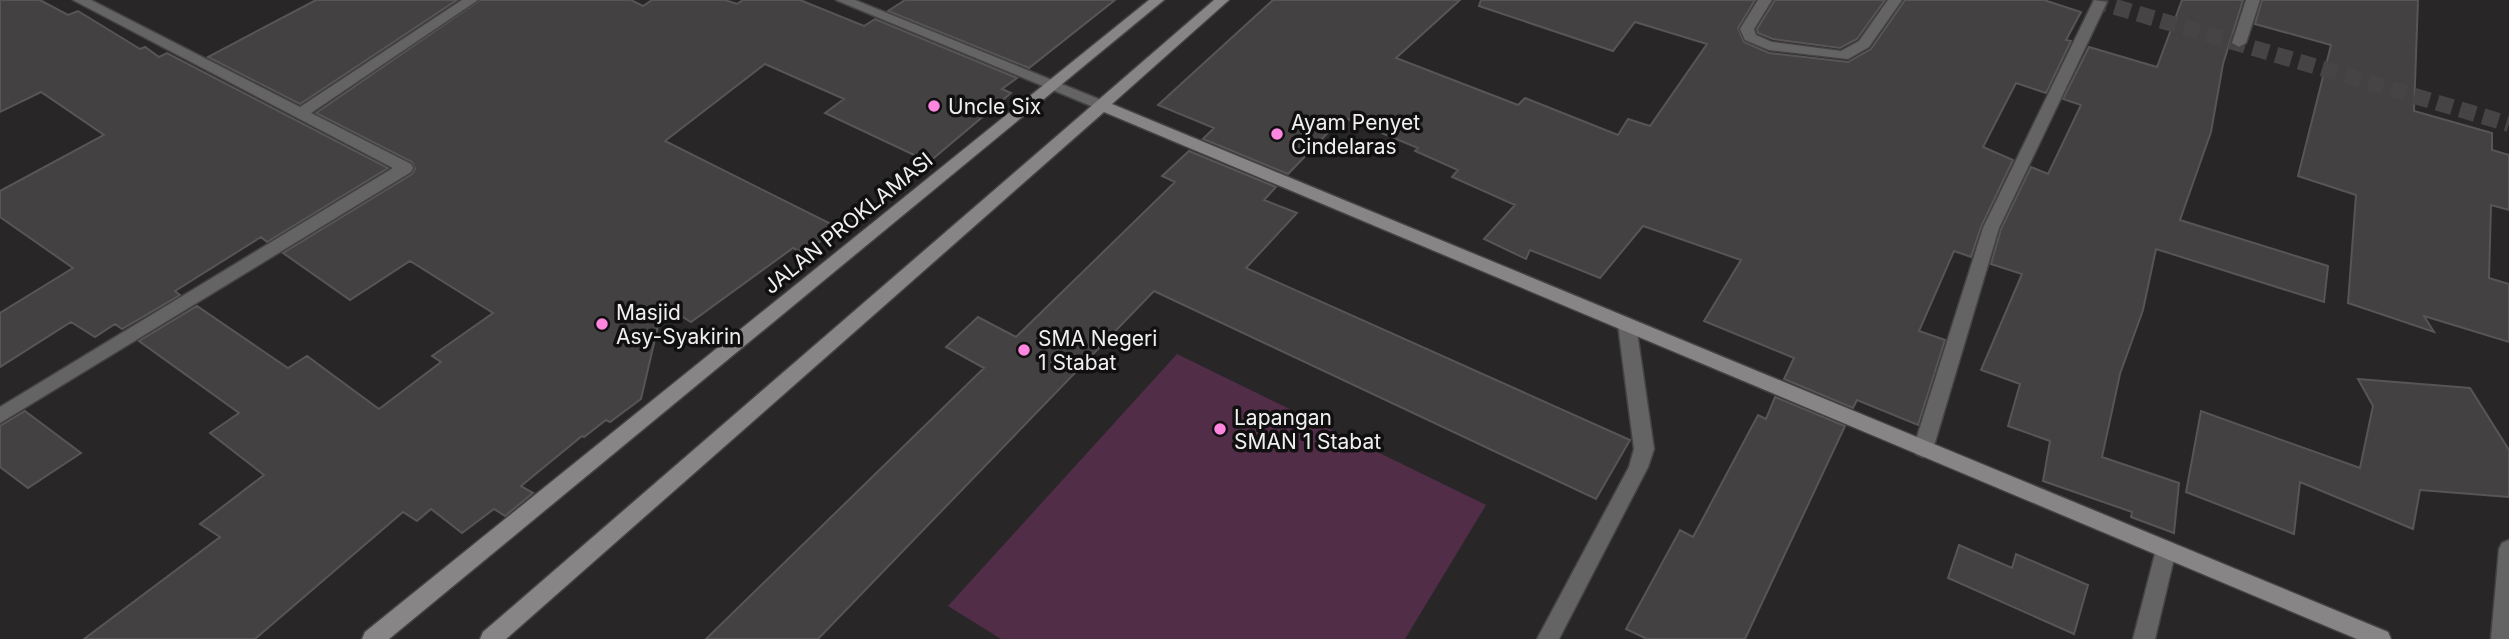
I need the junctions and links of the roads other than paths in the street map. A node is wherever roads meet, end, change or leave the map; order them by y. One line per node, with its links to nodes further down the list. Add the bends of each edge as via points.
1 (80, 0): 13 (street)
2 (471, 0): 13 (street)
3 (843, 0): 11 (street)
4 (1157, 0): 11 (street, JALAN PROKLAMASI)
5 (1222, 0): 12 (street)
6 (1765, 0): 7 (street, via 1747,29 1750,37 1769,46 1843,56 1864,44)
7 (1895, 0)
8 (2253, 0): 10 (street)
9 (2100, 2): 16 (street, via 1991,228)
10 (2239, 43)
11 (1053, 85): 12 (street); 19 (street, JALAN PROKLAMASI)
12 (1101, 106): 14 (street); 20 (street)
13 (303, 113): 15 (street, via 405,168)
14 (1627, 325): 16 (street); 21 (street, via 1644,449)
15 (0, 416)
16 (1923, 449): 18 (street)
17 (2509, 549): 24 (street)
18 (2166, 550): 22 (street); 23 (street)
19 (373, 639)
20 (491, 639)
21 (1548, 639)
22 (2144, 639)
23 (2380, 639)
24 (2502, 639)

